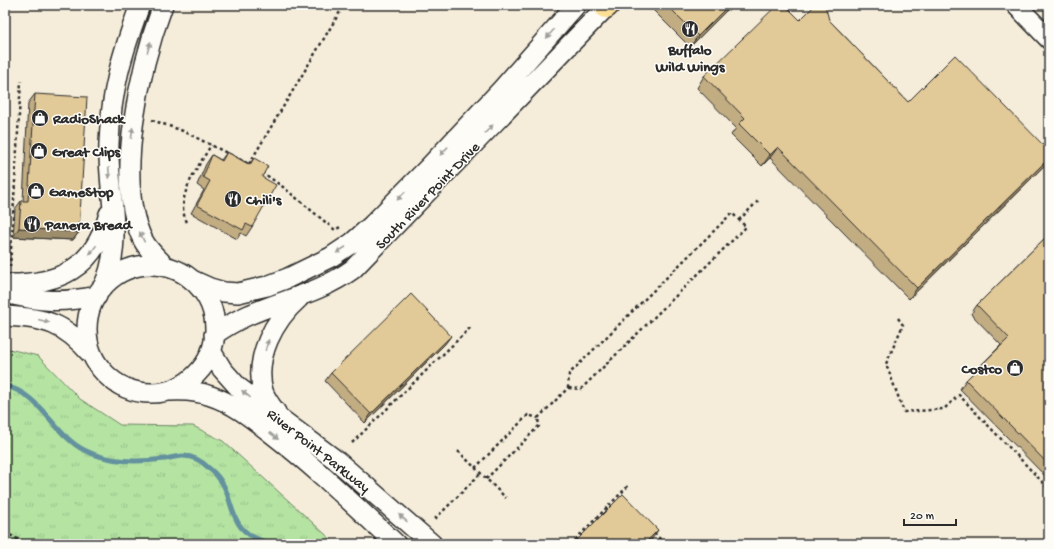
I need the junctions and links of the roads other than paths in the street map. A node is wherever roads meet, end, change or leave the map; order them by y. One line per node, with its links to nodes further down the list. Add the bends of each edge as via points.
1 (140, 5): 7 (street, one-way to 7, via 113,89 109,144)
2 (163, 5): 8 (street, one-way to 2, via 143,240 137,224 131,186 131,142 136,103 146,58)
3 (576, 5): 10 (street, South River Point Drive, one-way to 10, via 470,123 352,243 309,268 267,286 238,293 224,292)
4 (1016, 5): 6 (street)
5 (607, 6): 13 (street, South River Point Drive, one-way to 5, via 340,279 366,258)
6 (1049, 39)
7 (111, 200): 9 (street, one-way to 9, via 103,233 95,249 79,266 58,278 44,281); 11 (street, via 114,235 112,262)
8 (166, 267): 10 (street); 11 (street, via 145,266 129,270 112,279)
9 (7, 278)
10 (192, 280): 15 (street, via 210,305 214,324)
11 (100, 292): 12 (street, via 58,302); 16 (street, via 92,306 87,327)
12 (5, 293)
13 (302, 296): 15 (street, South River Point Drive, via 254,312 228,325); 18 (street, one-way to 13, via 264,391 264,356 270,335 281,316)
14 (5, 316): 16 (street, one-way to 16, via 40,320 63,328)
15 (212, 343): 17 (street, via 202,368 185,384); 18 (street, River Point Parkway, one-way to 15, via 238,387 222,368)
16 (93, 356): 17 (street, via 109,378 126,388 146,393)
17 (164, 392): 19 (street, River Point Parkway, one-way to 19, via 184,390 204,393 240,410 296,453)
18 (281, 420): 20 (street, River Point Parkway, one-way to 18, via 336,460)
19 (396, 544)
20 (432, 544)

